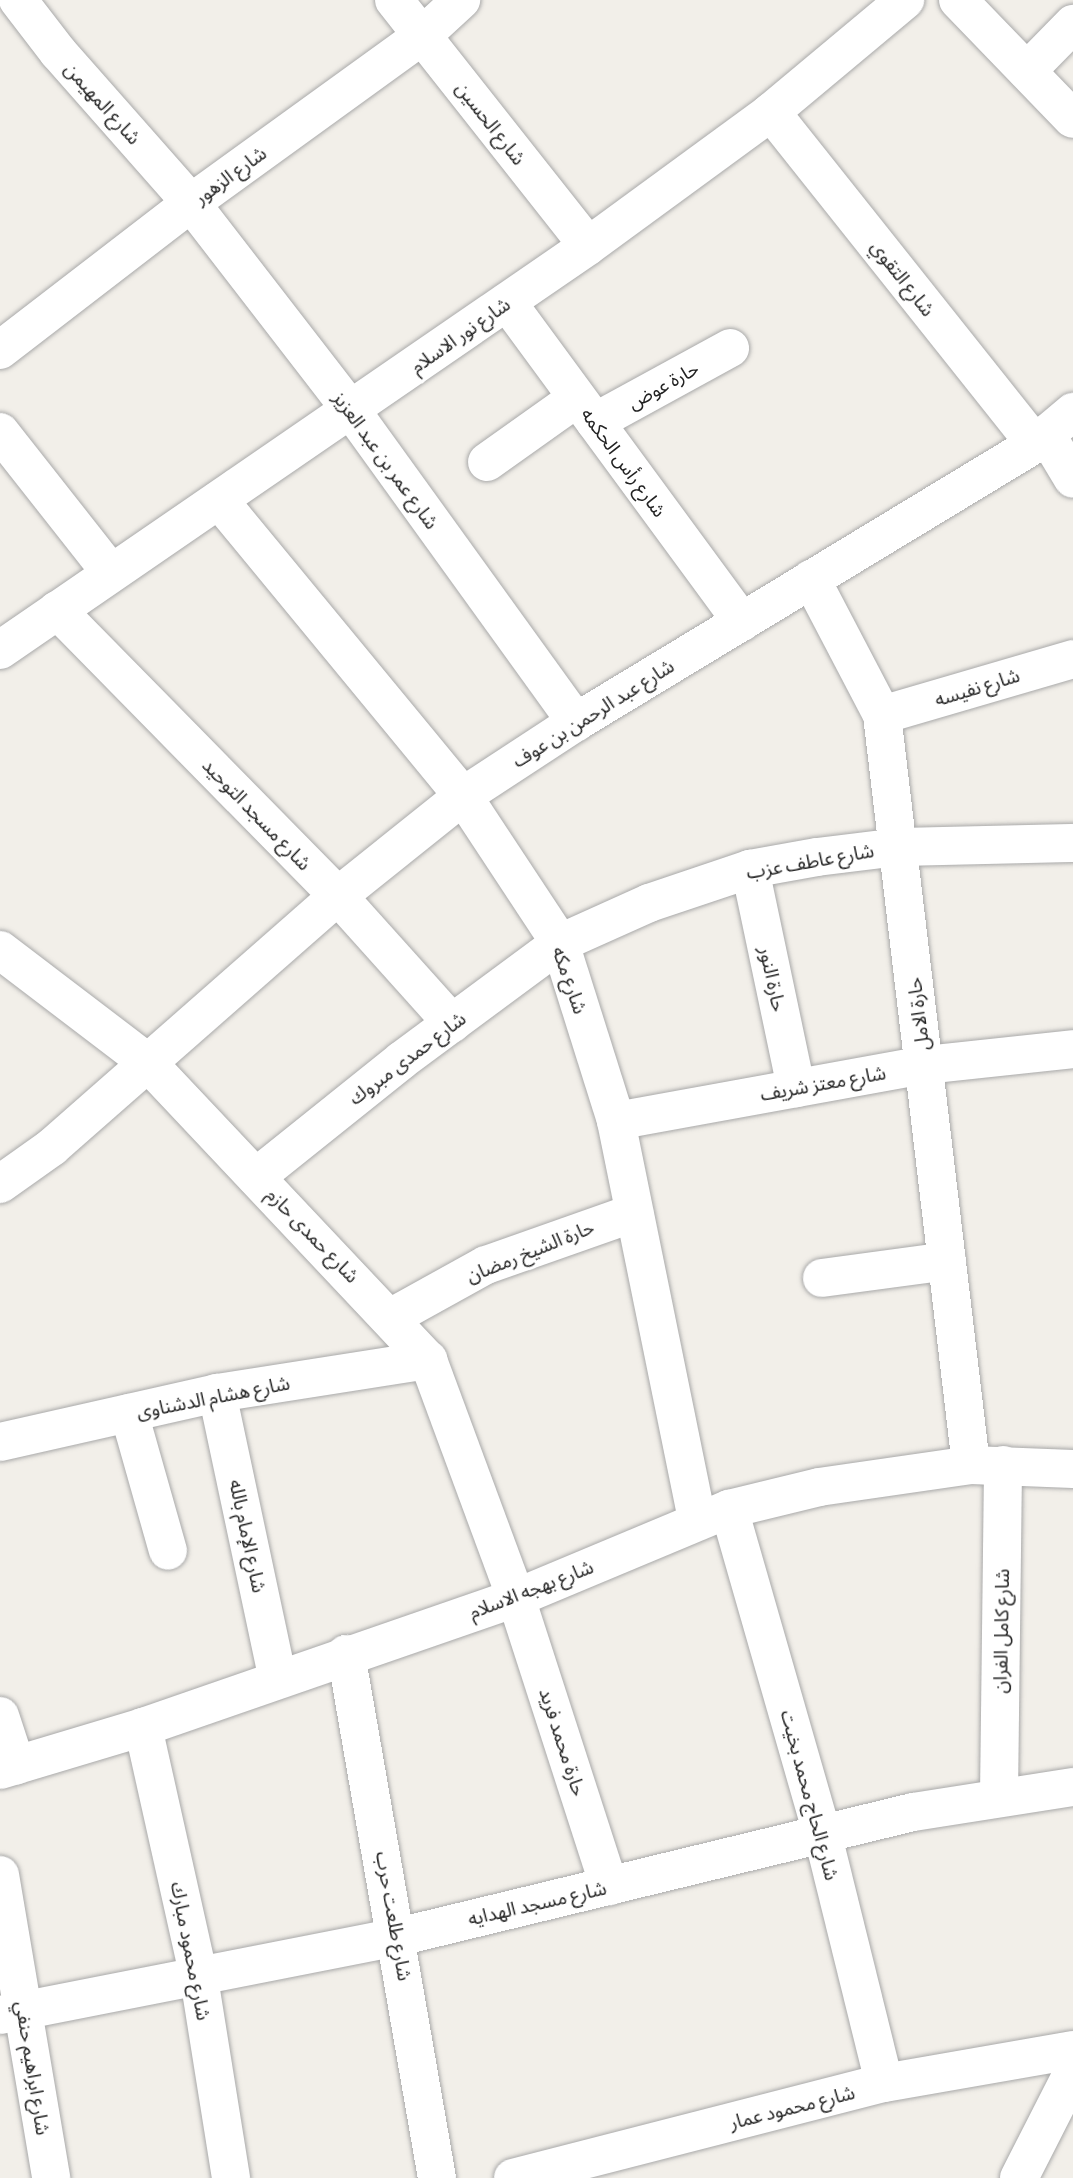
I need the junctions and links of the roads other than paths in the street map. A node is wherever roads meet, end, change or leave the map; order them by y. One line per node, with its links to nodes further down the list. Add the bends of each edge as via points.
1 (394, 0): 7 (street, شارع الحسين)
2 (461, 0): 7 (street, شارع الزهور)
3 (905, 0): 9 (street, شارع نور الاسلام)
4 (961, 1): 8 (street)
5 (23, 2): 11 (street, شارع المهيمن, via 58,52)
6 (1073, 24): 8 (street)
7 (423, 35): 11 (street, شارع الزهور); 12 (street, شارع الحسين)
8 (1027, 71): 10 (street)
9 (771, 112): 12 (street, شارع نور الاسلام); 18 (street, شارع التقوي)
10 (1073, 119)
11 (191, 203): 15 (street, شارع الزهور); 16 (street, شارع عمر بن عبد العزيز)
12 (587, 246): 13 (street, شارع نور الاسلام)
13 (507, 302): 16 (street, شارع نور الاسلام); 17 (street, شارع رأس الحكمه)
14 (730, 348): 17 (street, حارة عوض)
15 (0, 350)
16 (351, 410): 22 (street, شارع نور الاسلام); 30 (street, شارع عمر بن عبد العزيز)
17 (586, 410): 20 (street, حارة عوض); 26 (street, شارع رأس الحكمه)
18 (1051, 430): 21 (street, شارع التقوي); 24 (street, شارع عبد الرحمن بن عوف)
19 (0, 432): 23 (street)
20 (487, 462)
21 (1073, 479)
22 (219, 500): 23 (street, شارع نور الاسلام); 31 (street, شارع مكه)
23 (111, 573): 25 (street, شارع نور الاسلام)
24 (811, 579): 26 (street, شارع عبد الرحمن بن عوف); 29 (street, حارة الامل)
25 (57, 610): 27 (street, شارع نور الاسلام); 35 (street, شارع مسجد التوحيد)
26 (741, 622): 30 (street, شارع عبد الرحمن بن عوف)
27 (0, 650)
28 (1073, 659): 29 (street, شارع نفيسه)
29 (882, 715): 33 (street, حارة الامل)
30 (576, 722): 31 (street, شارع عبد الرحمن بن عوف)
31 (463, 796): 35 (street, شارع عبد الرحمن بن عوف); 36 (street, شارع مكه)
32 (1073, 843): 33 (street, شارع عاطف عزب)
33 (898, 847): 34 (street, شارع عاطف عزب); 41 (street, حارة الامل)
34 (750, 869): 36 (street, شارع عاطف عزب, via 649,903); 42 (street, حارة النور)
35 (338, 897): 38 (street, شارع مسجد التوحيد); 40 (street, شارع عبد الرحمن بن عوف)
36 (560, 943): 38 (street, شارع حمدى مبروك); 43 (street, شارع مكه)
37 (0, 950): 40 (street, شارع حمدى حازم)
38 (452, 1023): 44 (street, شارع حمدى مبروك)
39 (1073, 1049): 41 (street, شارع معتز شريف)
40 (147, 1062): 44 (street, شارع حمدى حازم); 45 (street, شارع عبد الرحمن بن عوف, via 52,1147)
41 (924, 1065): 42 (street, شارع معتز شريف); 47 (street, حارة الامل)
42 (796, 1088): 43 (street, شارع معتز شريف)
43 (615, 1121): 46 (street, شارع مكه)
44 (256, 1177): 49 (street, شارع حمدى حازم)
45 (0, 1184)
46 (634, 1213): 49 (street, حارة الشيخ رمضان, via 486,1265); 56 (street, شارع مكه)
47 (947, 1261): 48 (street); 54 (street, حارة الامل)
48 (822, 1278)
49 (392, 1317): 50 (street, شارع حمدى حازم)
50 (428, 1360): 51 (street, شارع هشام الدشناوى); 58 (street, شارع حمدى حازم)
51 (218, 1393): 52 (street, شارع هشام الدشناوى); 60 (street, شارع الإمام بالله)
52 (129, 1413): 53 (street, شارع هشام الدشناوى); 57 (street)
53 (0, 1442)
54 (987, 1465): 55 (street, شارع بهجه الاسلام); 56 (street, شارع بهجه الاسلام, via 819,1488); 65 (street, شارع كامل الفران)
55 (1073, 1469)
56 (713, 1514): 58 (street, شارع بهجه الاسلام); 66 (street, شارع الحاج محمد بخيت)
57 (167, 1551)
58 (516, 1598): 59 (street, شارع بهجه الاسلام); 68 (street, حارة محمد فريد)
59 (346, 1654): 60 (street, شارع بهجه الاسلام); 69 (street, شارع طلعت حرب)
60 (278, 1679): 62 (street, شارع بهجه الاسلام)
61 (0, 1716): 63 (street)
62 (143, 1727): 63 (street, شارع بهجه الاسلام); 70 (street, شارع محمود مبارك)
63 (8, 1767)
64 (1073, 1787): 65 (street, شارع مسجد الهدايه)
65 (999, 1796): 66 (street, شارع مسجد الهدايه)
66 (823, 1836): 68 (street, شارع مسجد الهدايه); 74 (street, شارع الحاج محمد بخيت)
67 (0, 1875): 71 (street, شارع ابراهيم حنفي)
68 (609, 1886): 69 (street, شارع مسجد الهدايه)
69 (398, 1937): 70 (street, شارع مسجد الهدايه); 77 (street, شارع طلعت حرب)
70 (199, 1978): 71 (street, شارع مسجد الهدايه); 76 (street, شارع محمود مبارك)
71 (12, 2013): 75 (street, شارع ابراهيم حنفي)
72 (1073, 2050): 74 (street, شارع محمود عمار)
73 (1073, 2072): 79 (street)
74 (884, 2083): 78 (street, شارع محمود عمار)
75 (51, 2178)
76 (230, 2178)
77 (437, 2178)
78 (513, 2178)
79 (1019, 2178)

